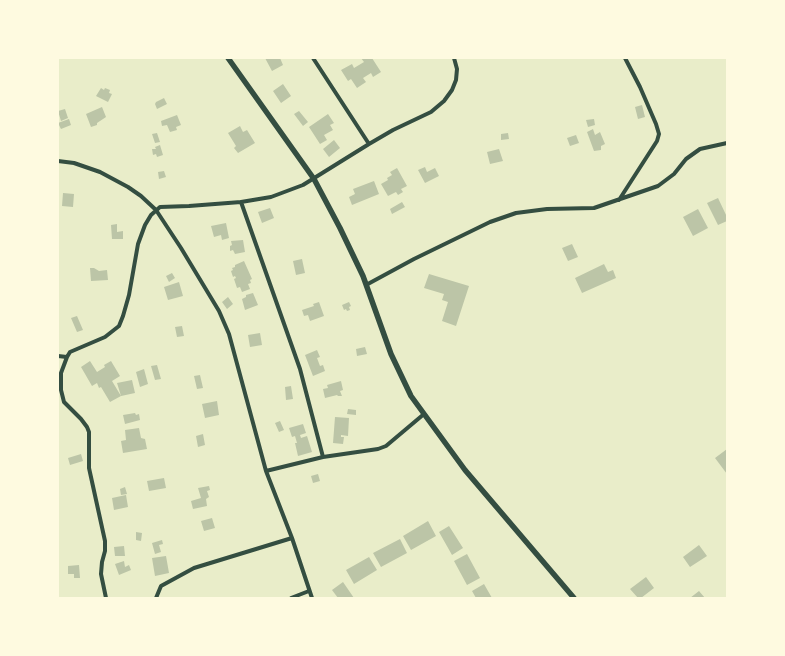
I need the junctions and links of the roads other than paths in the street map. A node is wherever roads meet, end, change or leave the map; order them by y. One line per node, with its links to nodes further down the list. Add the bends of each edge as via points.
1 (228, 58): 8 (street)
2 (312, 58): 6 (street)
3 (454, 58): 6 (street, via 456,80 444,101 431,112)
4 (624, 58): 9 (street, via 640,87 659,134)
5 (727, 142): 9 (street, via 700,149 658,186)
6 (369, 144): 8 (street)
7 (58, 161): 11 (street, via 74,163 100,172 141,196)
8 (314, 179): 10 (street, via 296,189 272,197); 12 (street)
9 (619, 200): 12 (street, via 594,208 547,209 516,213 414,259)
10 (241, 202): 11 (street, via 165,206); 16 (street, via 300,369)
11 (156, 210): 14 (street, via 145,225 138,244 129,295 118,326 105,337 70,352); 17 (street, via 224,320)
12 (366, 285): 15 (street, via 402,379)
13 (58, 356): 14 (street)
14 (67, 357): 20 (street, via 61,373 62,396 89,432 88,468 105,541 101,574)
15 (424, 414): 16 (street, via 386,446); 24 (street, via 465,470)
16 (323, 457): 17 (street)
17 (266, 471): 18 (street)
18 (292, 538): 19 (street); 21 (street, via 194,568 161,586)
19 (310, 591): 22 (street); 23 (street)
20 (106, 598)
21 (156, 598)
22 (291, 598)
23 (312, 598)
24 (574, 598)

